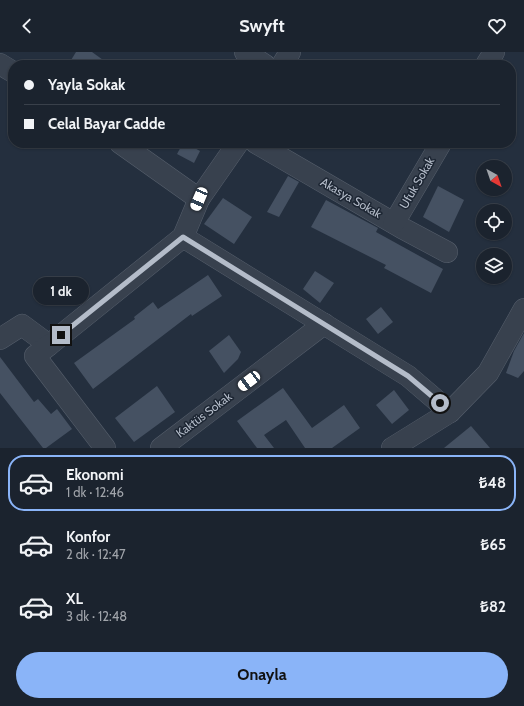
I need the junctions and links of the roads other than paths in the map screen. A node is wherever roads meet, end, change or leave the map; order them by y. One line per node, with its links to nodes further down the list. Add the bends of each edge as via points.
1 (245, 52): 2 (street)
2 (257, 60)
3 (127, 148): 7 (street)
4 (235, 148): 7 (street)
5 (265, 148): 8 (street, Akasya Sokak)
6 (438, 148): 8 (street, Ufuk Sokak)
7 (199, 199): 9 (street)
8 (394, 223): 10 (street, Akasya Sokak)
9 (183, 237): 12 (street); 14 (street)
10 (447, 252)
11 (524, 309): 15 (street, via 488,373)
12 (324, 324): 15 (street, via 408,376); 17 (street, Kaktüs Sokak)
13 (0, 339): 14 (street, via 22,326)
14 (42, 351): 16 (street)
15 (450, 412): 18 (street)
16 (105, 448)
17 (161, 448)
18 (392, 448)

